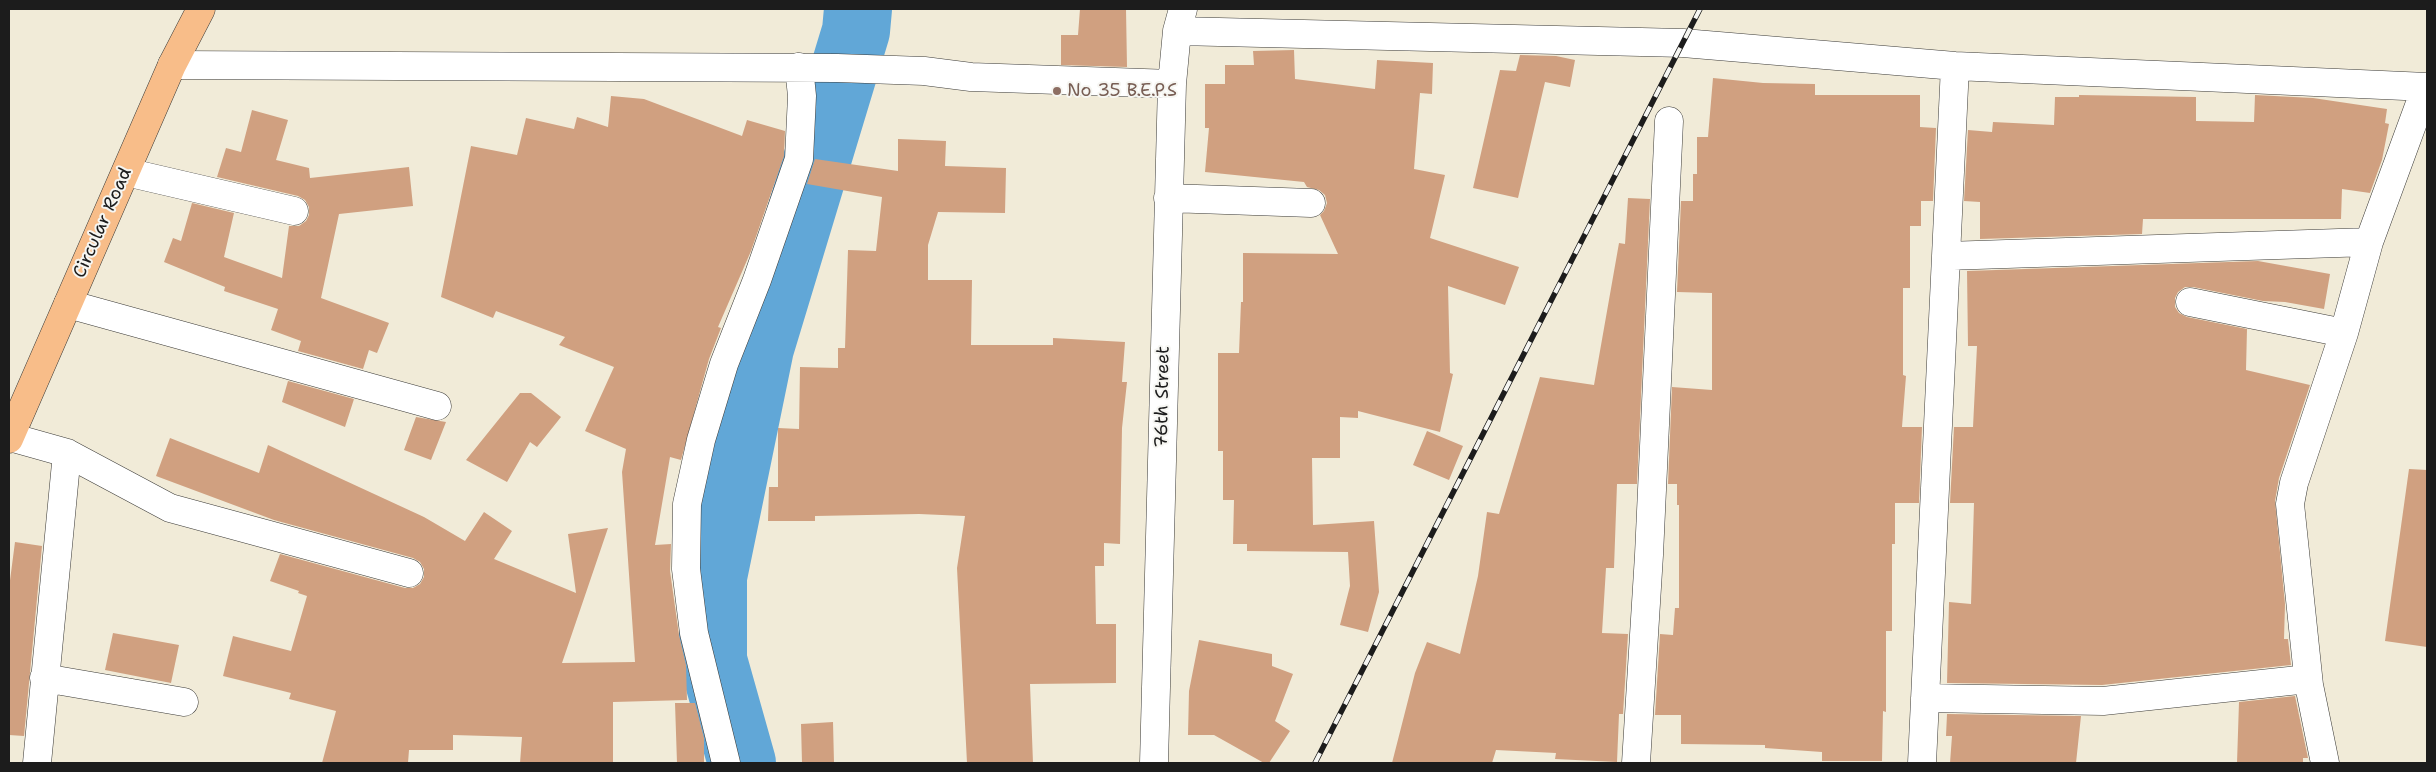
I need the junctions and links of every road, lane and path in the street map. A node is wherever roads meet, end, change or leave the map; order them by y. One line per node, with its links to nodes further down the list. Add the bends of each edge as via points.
1 (201, 9): 3 (main road, Circular Road)
2 (1180, 20): 4 (street, via 1683,43); 6 (street, 76th Street)
3 (172, 65): 5 (street); 9 (main road, Circular Road)
4 (1955, 66): 7 (street); 14 (street)
5 (799, 67): 6 (street); 27 (street, via 802,96 799,159 724,364 701,440 687,504 686,569 694,633)
6 (1172, 84): 10 (street, 76th Street)
7 (2427, 87): 13 (street)
8 (1668, 121): 29 (street, via 1650,555)
9 (126, 172): 12 (street); 16 (main road, Circular Road)
10 (1168, 198): 11 (street); 28 (street, 76th Street)
11 (1311, 203)
12 (294, 211)
13 (2369, 242): 14 (street); 17 (street)
14 (1946, 256): 24 (street)
15 (2190, 302): 17 (street)
16 (68, 304): 18 (street); 19 (main road, Circular Road)
17 (2344, 333): 23 (street, via 2294,483 2290,504)
18 (436, 406)
19 (9, 438): 20 (street)
20 (66, 453): 21 (street, via 170,508); 22 (street)
21 (409, 573)
22 (44, 678): 25 (street); 26 (street)
23 (2308, 679): 24 (street, via 2103,701); 31 (street)
24 (1925, 698): 30 (street)
25 (184, 702)
26 (37, 763)
27 (726, 763)
28 (1154, 763)
29 (1636, 763)
30 (1922, 763)
31 (2325, 763)

